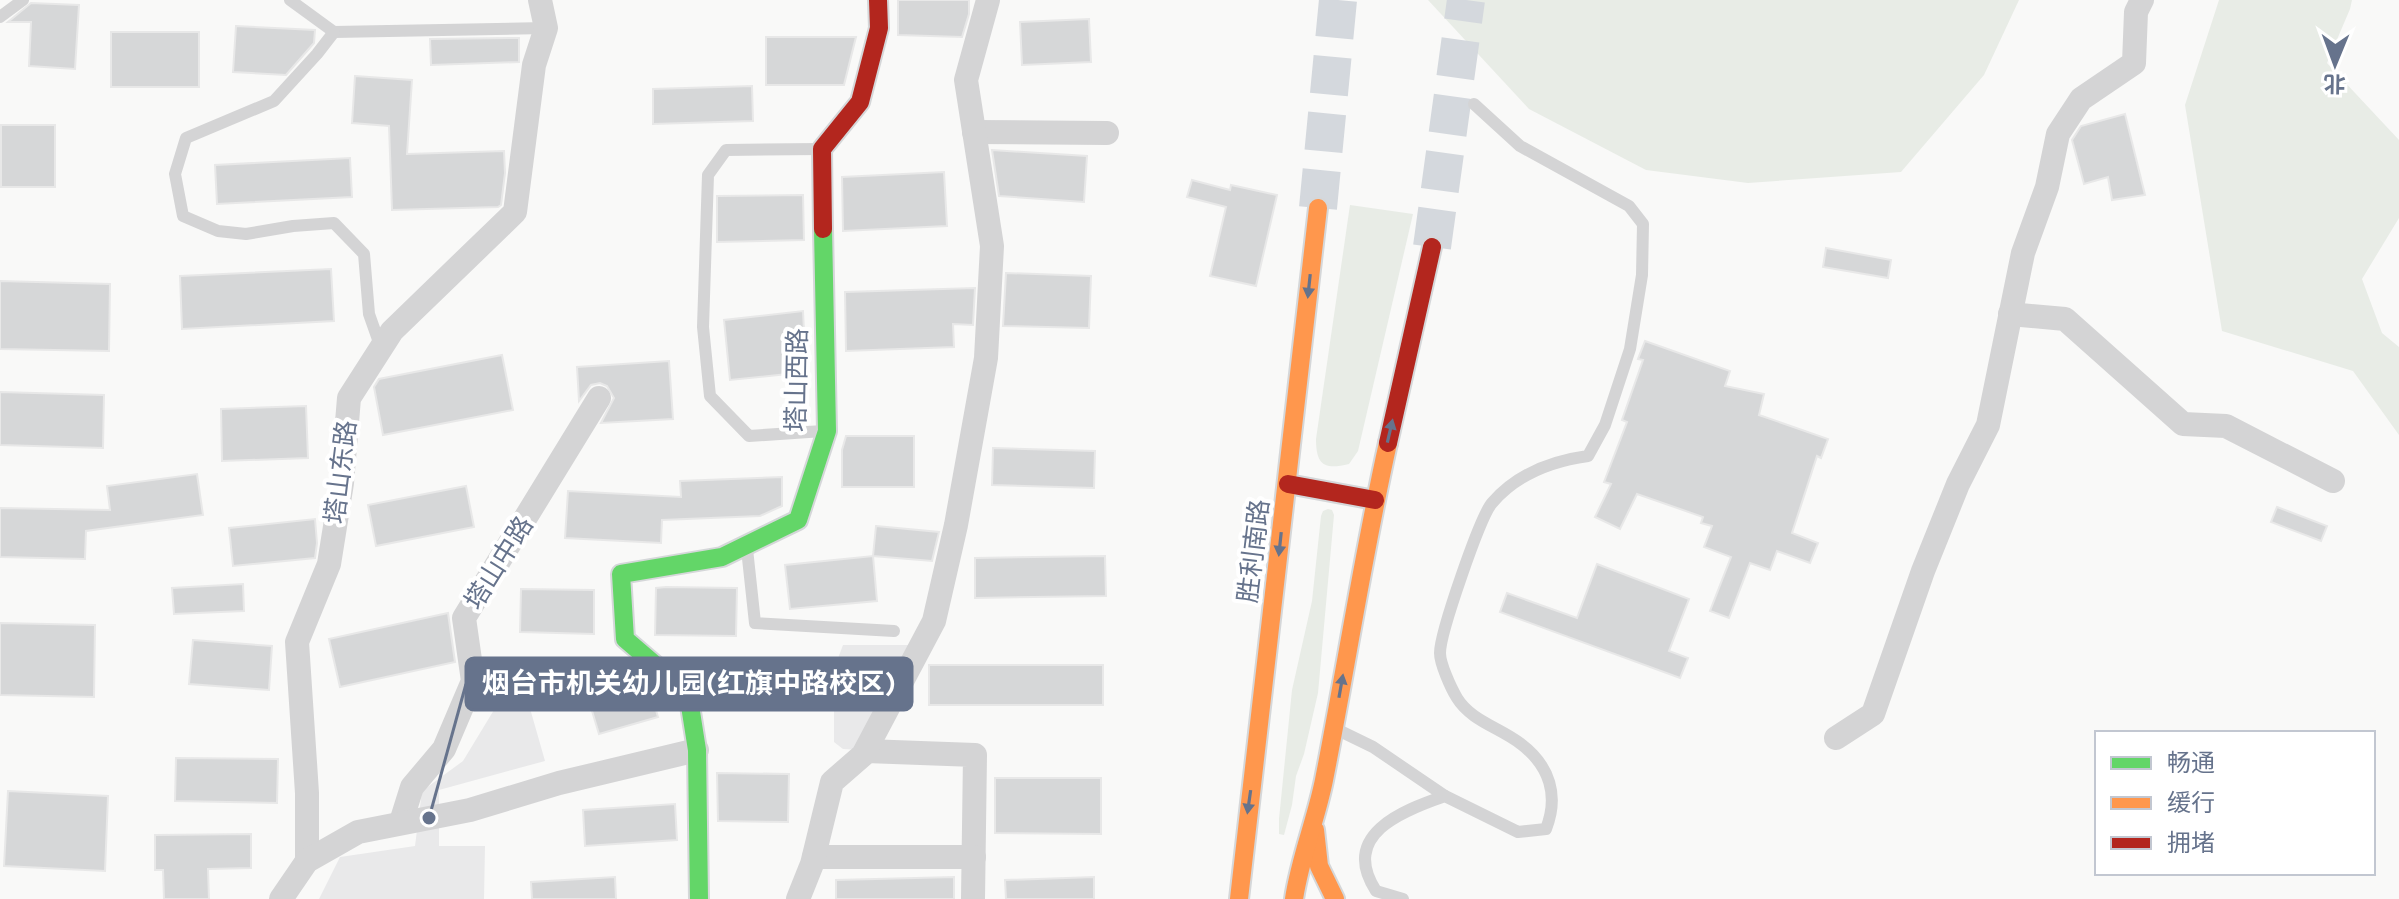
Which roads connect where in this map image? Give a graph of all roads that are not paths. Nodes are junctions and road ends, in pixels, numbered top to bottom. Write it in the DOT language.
graph roads {
  1 [pos="23,0"];
  2 [pos="290,0"];
  3 [pos="540,0"];
  4 [pos="878,0"];
  5 [pos="988,0"];
  6 [pos="2142,0"];
  7 [pos="0,17"];
  8 [pos="546,28"];
  9 [pos="334,32"];
  10 [pos="1474,104"];
  11 [pos="974,132"];
  12 [pos="1107,133"];
  13 [pos="822,149"];
  14 [pos="1318,208"];
  15 [pos="1432,247"];
  16 [pos="2010,314"];
  17 [pos="381,348"];
  18 [pos="599,398"];
  19 [pos="827,431"];
  20 [pos="2333,481"];
  21 [pos="1288,484"];
  22 [pos="1375,500"];
  23 [pos="747,545"];
  24 [pos="894,631"];
  25 [pos="1333,728"];
  26 [pos="1836,738"];
  27 [pos="697,750"];
  28 [pos="866,751"];
  29 [pos="1445,796"];
  30 [pos="1315,817"];
  31 [pos="401,822"];
  32 [pos="814,857"];
  33 [pos="974,857"];
  34 [pos="307,861"];
  35 [pos="1232,894"];
  36 [pos="281,899"];
  37 [pos="699,899"];
  38 [pos="798,899"];
  39 [pos="973,899"];
  40 [pos="1294,899"];
  41 [pos="1335,899"];
  42 [pos="1403,899"];
  1 -- 7 [label="lane"];
  2 -- 9 [label="lane"];
  3 -- 8 [label="street, 塔山东路"];
  4 -- 13 [label="main road"];
  5 -- 11 [label="street"];
  6 -- 16 [label="street"];
  8 -- 9 [label="lane"];
  8 -- 17 [label="street, 塔山东路"];
  9 -- 17 [label="lane"];
  10 -- 29 [label="lane"];
  11 -- 12 [label="street"];
  11 -- 28 [label="street"];
  13 -- 19 [label="main road, 塔山西路"];
  13 -- 19 [label="lane"];
  14 -- 21 [label="main road, 胜利南路, one-way"];
  22 -- 15 [label="main road, one-way"];
  16 -- 20 [label="street"];
  16 -- 26 [label="street"];
  17 -- 34 [label="street, 塔山东路"];
  18 -- 31 [label="street, 塔山中路"];
  19 -- 23 [label="main road, 塔山西路"];
  21 -- 22 [label="main road"];
  21 -- 35 [label="main road, 胜利南路, one-way"];
  25 -- 22 [label="main road, one-way"];
  23 -- 24 [label="lane"];
  23 -- 27 [label="main road, 塔山西路"];
  25 -- 29 [label="lane"];
  25 -- 30 [label="main road"];
  27 -- 31 [label="street"];
  27 -- 37 [label="main road, 塔山西路"];
  28 -- 32 [label="street"];
  28 -- 33 [label="street"];
  29 -- 42 [label="lane"];
  30 -- 40 [label="main road"];
  30 -- 41 [label="main road"];
  31 -- 34 [label="street"];
  32 -- 33 [label="street"];
  32 -- 38 [label="street"];
  33 -- 39 [label="street"];
  34 -- 36 [label="street"];
}
